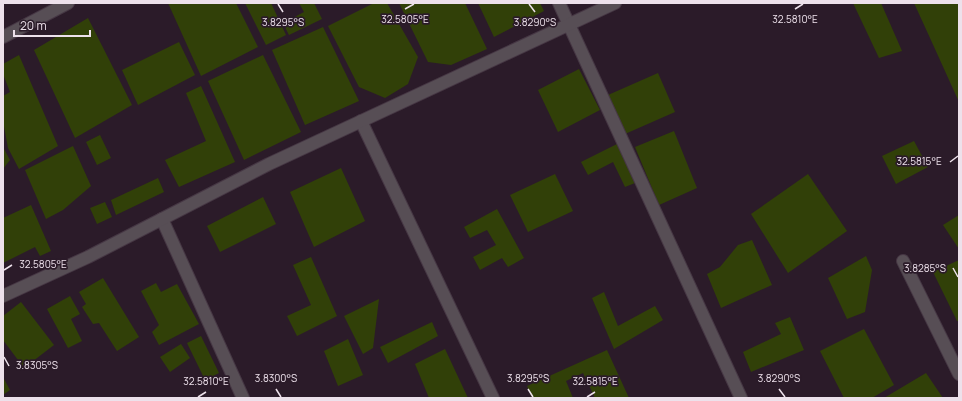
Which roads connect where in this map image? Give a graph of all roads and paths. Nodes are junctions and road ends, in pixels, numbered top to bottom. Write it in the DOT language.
graph roads {
  1 [pos="68,3"];
  2 [pos="559,3"];
  3 [pos="615,3"];
  4 [pos="568,24"];
  5 [pos="3,37"];
  6 [pos="361,121"];
  7 [pos="162,219"];
  8 [pos="903,261"];
  9 [pos="3,296"];
  10 [pos="959,374"];
  11 [pos="243,398"];
  12 [pos="493,398"];
  13 [pos="741,398"];
  1 -- 5 [label="street"];
  2 -- 4 [label="street"];
  3 -- 4 [label="street"];
  4 -- 6 [label="street"];
  4 -- 13 [label="street"];
  6 -- 7 [label="street"];
  6 -- 12 [label="street"];
  7 -- 9 [label="street"];
  7 -- 11 [label="street"];
  8 -- 10 [label="street"];
}
